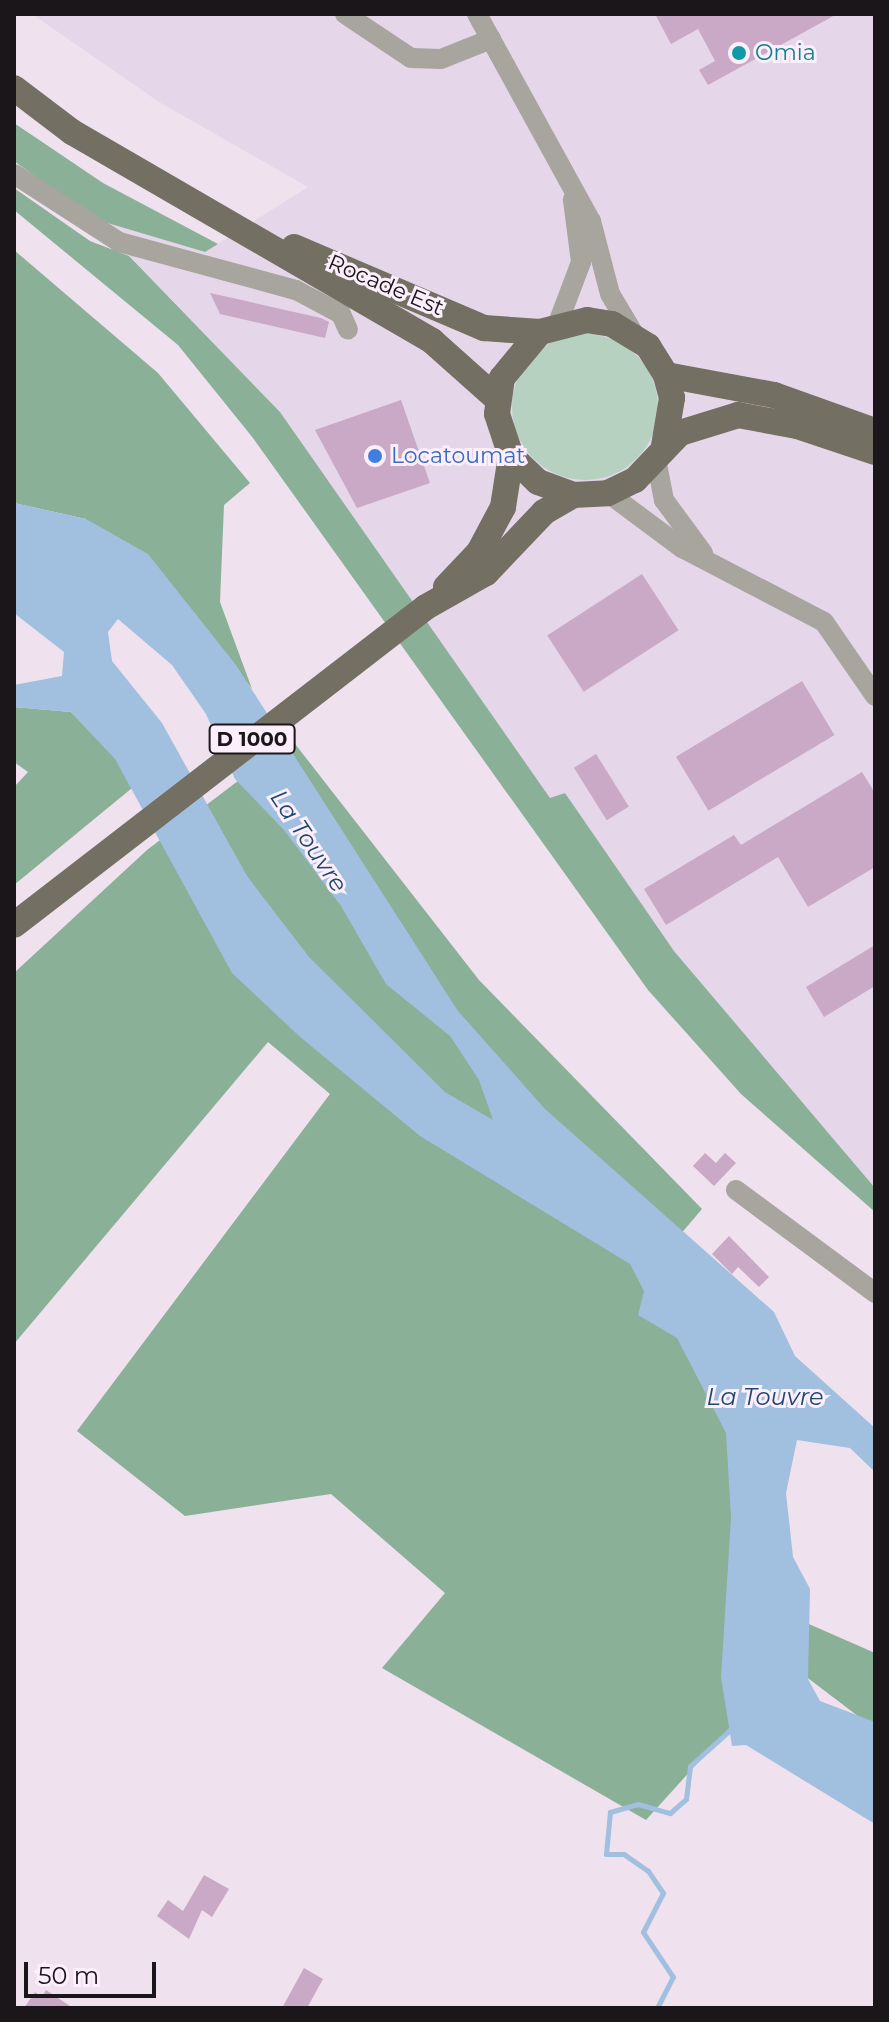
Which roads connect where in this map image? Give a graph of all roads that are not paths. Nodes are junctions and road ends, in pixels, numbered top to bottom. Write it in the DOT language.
graph roads {
  1 [pos="345,14"];
  2 [pos="477,14"];
  3 [pos="491,39"];
  4 [pos="14,88"];
  5 [pos="14,174"];
  6 [pos="571,190"];
  7 [pos="234,224"];
  8 [pos="549,327"];
  9 [pos="348,330"];
  10 [pos="635,335"];
  11 [pos="666,375"];
  12 [pos="497,399"];
  13 [pos="875,431"];
  14 [pos="660,452"];
  15 [pos="875,452"];
  16 [pos="511,456"];
  17 [pos="608,493"];
  18 [pos="573,495"];
  19 [pos="711,561"];
  20 [pos="426,607"];
  21 [pos="875,696"];
  22 [pos="14,925"];
  23 [pos="736,1190"];
  24 [pos="875,1293"];
  1 -- 3 [label="street"];
  2 -- 3 [label="street"];
  3 -- 6 [label="street"];
  4 -- 7 [label="main road, Rocade Est"];
  5 -- 9 [label="street"];
  6 -- 8 [label="street"];
  6 -- 10 [label="street"];
  7 -- 8 [label="main road, Rocade Est"];
  7 -- 12 [label="main road, Rocade Est"];
  8 -- 10 [label="main road"];
  8 -- 12 [label="main road"];
  10 -- 11 [label="main road"];
  11 -- 13 [label="main road"];
  11 -- 14 [label="main road"];
  12 -- 16 [label="main road"];
  14 -- 15 [label="main road"];
  14 -- 17 [label="main road"];
  14 -- 19 [label="street"];
  16 -- 18 [label="main road"];
  16 -- 20 [label="main road, D 1000"];
  17 -- 18 [label="main road"];
  17 -- 19 [label="street"];
  18 -- 20 [label="main road, D 1000"];
  19 -- 21 [label="street"];
  20 -- 22 [label="main road, D 1000"];
  23 -- 24 [label="street"];
}
